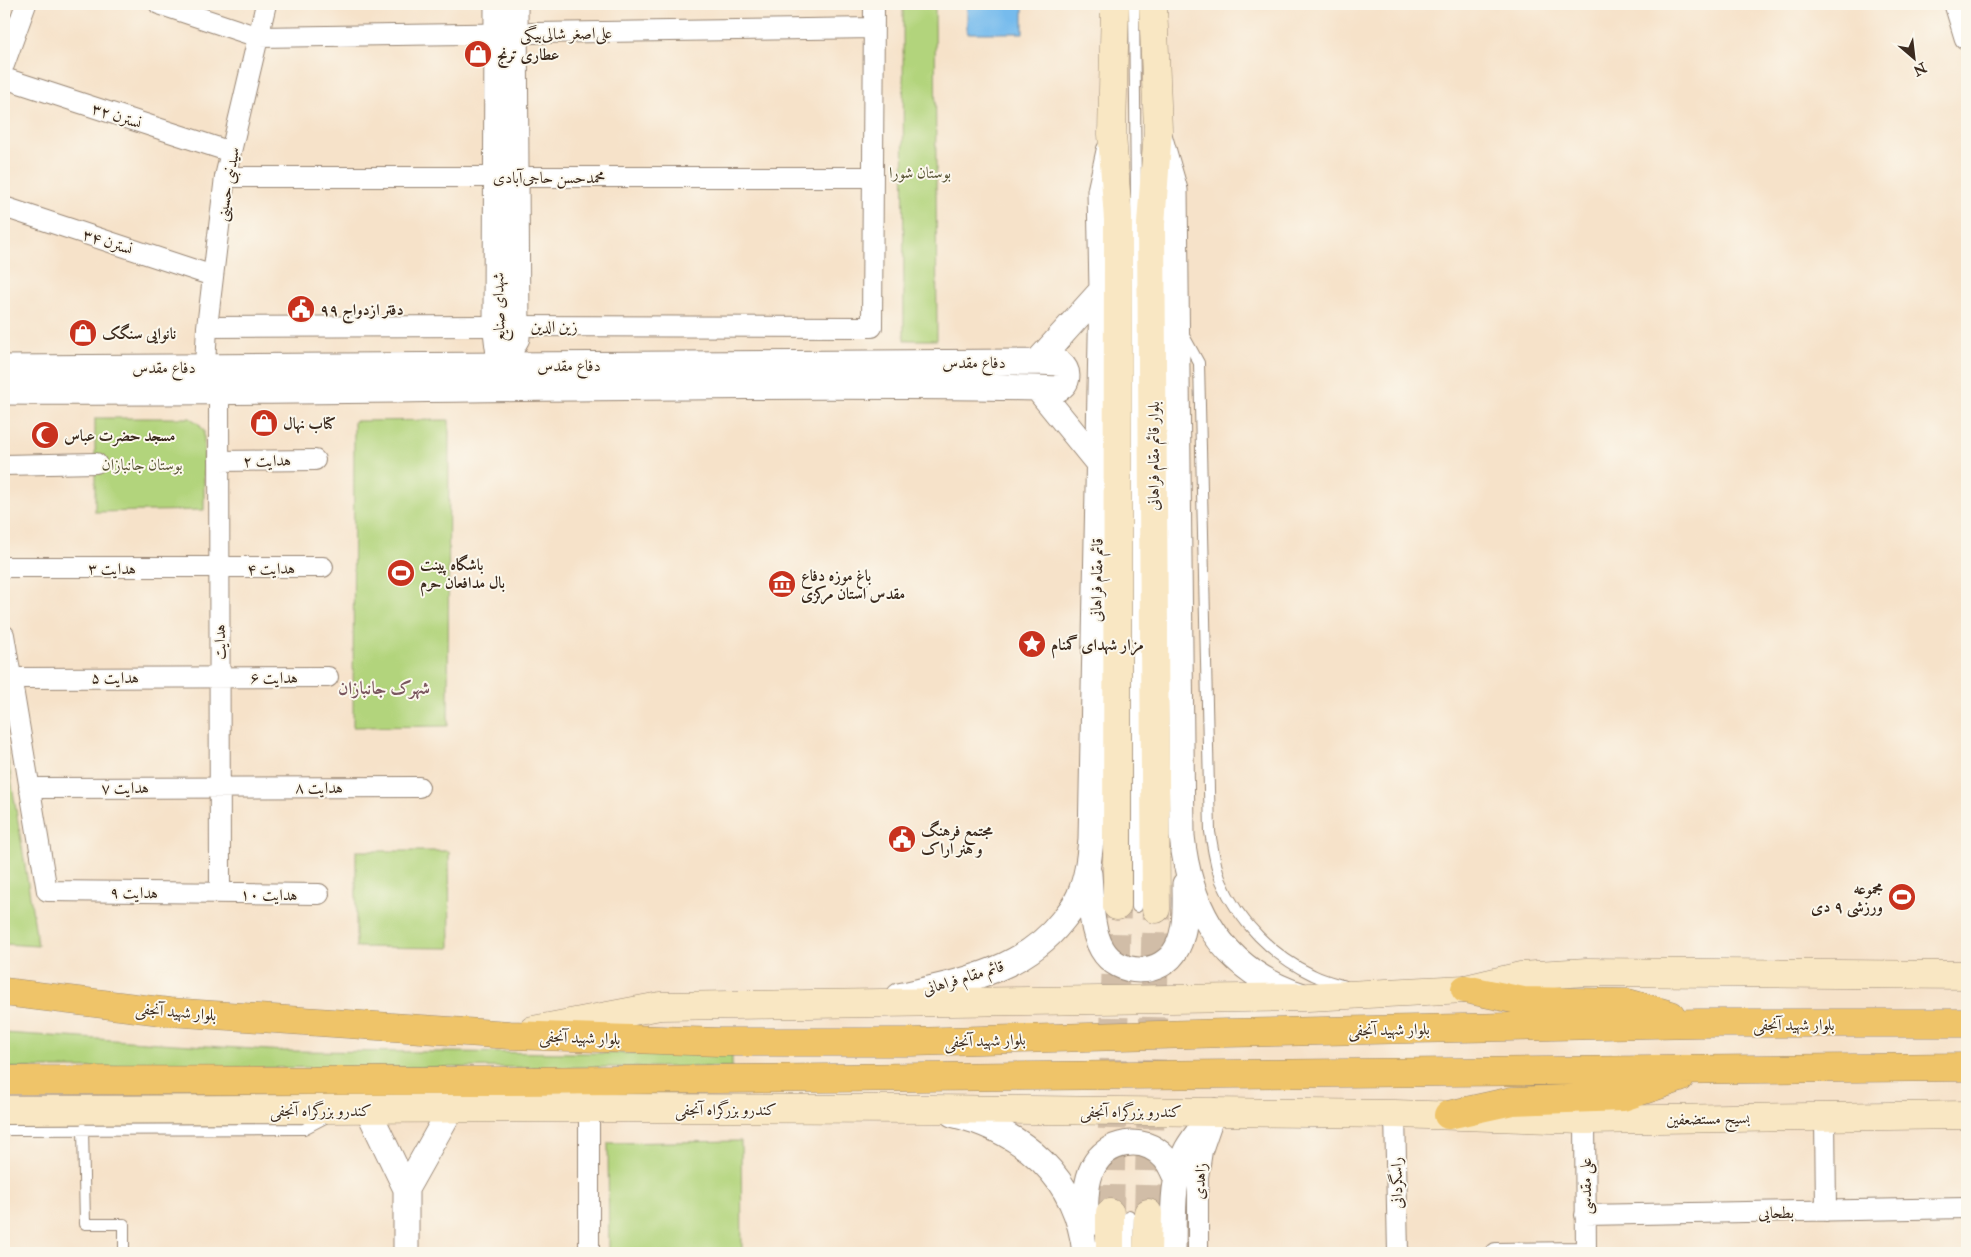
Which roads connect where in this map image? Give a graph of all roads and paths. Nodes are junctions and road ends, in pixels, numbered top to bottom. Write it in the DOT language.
graph roads {
  1 [pos="26,4"];
  2 [pos="159,4"];
  3 [pos="266,4"];
  4 [pos="497,4"];
  5 [pos="515,4"];
  6 [pos="874,4"];
  7 [pos="1115,4"];
  8 [pos="1134,4"];
  9 [pos="1153,4"];
  10 [pos="1957,4"];
  11 [pos="874,28"];
  12 [pos="506,33"];
  13 [pos="258,37"];
  14 [pos="1967,37"];
  15 [pos="4,65"];
  16 [pos="4,78"];
  17 [pos="1158,130"];
  18 [pos="1112,134"];
  19 [pos="231,152"];
  20 [pos="507,176"];
  21 [pos="225,177"];
  22 [pos="873,177"];
  23 [pos="4,207"];
  24 [pos="212,276"];
  25 [pos="1102,290"];
  26 [pos="1177,322"];
  27 [pos="506,326"];
  28 [pos="207,328"];
  29 [pos="1037,362"];
  30 [pos="205,366"];
  31 [pos="4,368"];
  32 [pos="501,377"];
  33 [pos="1036,388"];
  34 [pos="4,392"];
  35 [pos="219,392"];
  36 [pos="315,460"];
  37 [pos="219,461"];
  38 [pos="96,463"];
  39 [pos="1098,463"];
  40 [pos="4,465"];
  41 [pos="4,567"];
  42 [pos="323,567"];
  43 [pos="219,568"];
  44 [pos="4,635"];
  45 [pos="220,677"];
  46 [pos="328,677"];
  47 [pos="11,678"];
  48 [pos="220,787"];
  49 [pos="419,787"];
  50 [pos="30,788"];
  51 [pos="1185,864"];
  52 [pos="1088,869"];
  53 [pos="220,893"];
  54 [pos="319,894"];
  55 [pos="1136,907"];
  56 [pos="1967,975"];
  57 [pos="1465,989"];
  58 [pos="4,992"];
  59 [pos="1368,994"];
  60 [pos="1308,998"];
  61 [pos="864,1003"];
  62 [pos="1699,1023"];
  63 [pos="1967,1023"];
  64 [pos="510,1034"];
  65 [pos="1967,1068"];
  66 [pos="1700,1070"];
  67 [pos="4,1080"];
  68 [pos="589,1108"];
  69 [pos="451,1109"];
  70 [pos="933,1109"];
  71 [pos="4,1110"];
  72 [pos="341,1110"];
  73 [pos="368,1110"];
  74 [pos="1215,1112"];
  75 [pos="1395,1114"];
  76 [pos="1448,1115"];
  77 [pos="1967,1115"];
  78 [pos="1825,1117"];
  79 [pos="1585,1120"];
  80 [pos="83,1129"];
  81 [pos="4,1130"];
  82 [pos="1176,1180"];
  83 [pos="406,1189"];
  84 [pos="1967,1208"];
  85 [pos="1826,1211"];
  86 [pos="1129,1214"];
  87 [pos="1585,1215"];
  88 [pos="1093,1250"];
  89 [pos="1586,1252"];
  90 [pos="124,1253"];
  91 [pos="406,1253"];
  92 [pos="589,1253"];
  93 [pos="1128,1253"];
  94 [pos="1147,1253"];
  95 [pos="1173,1253"];
  96 [pos="1198,1253"];
  97 [pos="1398,1253"];
  98 [pos="1496,1253"];
  1 -- 15 [label="street"];
  2 -- 13 [label="street, علی‌اصغر شالی‌بیگی"];
  3 -- 13 [label="street, سیدنبی حسینی"];
  4 -- 12 [label="street, شهدای صنایع"];
  5 -- 12 [label="street, شهدای صنایع"];
  6 -- 11 [label="street"];
  7 -- 18 [label="main road"];
  8 -- 55 [label="lane"];
  9 -- 17 [label="main road, بلوار قائم مقام فراهانی"];
  10 -- 14 [label="street"];
  11 -- 12 [label="street, علی‌اصغر شالی‌بیگی"];
  11 -- 22 [label="street"];
  12 -- 13 [label="street, علی‌اصغر شالی‌بیگی"];
  12 -- 20 [label="street, شهدای صنایع"];
  13 -- 19 [label="street, سیدنبی حسینی"];
  16 -- 19 [label="street, نسترن ۳۲"];
  17 -- 26 [label="street"];
  17 -- 55 [label="main road, بلوار قائم مقام فراهانی"];
  18 -- 25 [label="street, قائم مقام فراهانی"];
  18 -- 55 [label="main road"];
  19 -- 21 [label="street, سیدنبی حسینی"];
  20 -- 21 [label="street, محمدحسن حاجی‌آبادی"];
  20 -- 22 [label="street, محمدحسن حاجی‌آبادی"];
  20 -- 27 [label="street, شهدای صنایع"];
  21 -- 24 [label="street, سیدنبی حسینی"];
  22 -- 27 [label="street, زین الدین"];
  23 -- 24 [label="street, نسترن ۳۴"];
  24 -- 28 [label="street, سیدنبی حسینی"];
  25 -- 29 [label="street"];
  25 -- 39 [label="street, قائم مقام فراهانی"];
  26 -- 51 [label="street"];
  26 -- 59 [label="lane"];
  27 -- 28 [label="street, زین الدین"];
  27 -- 32 [label="street, شهدای صنایع"];
  28 -- 30 [label="street, سیدنبی حسینی"];
  29 -- 32 [label="street, دفاع مقدس"];
  29 -- 33 [label="street, دفاع مقدس"];
  30 -- 31 [label="street, دفاع مقدس"];
  30 -- 32 [label="street, دفاع مقدس"];
  32 -- 33 [label="street, دفاع مقدس"];
  32 -- 35 [label="street, دفاع مقدس"];
  33 -- 39 [label="street"];
  34 -- 35 [label="street, دفاع مقدس"];
  35 -- 37 [label="street, هدایت"];
  36 -- 37 [label="street, هدایت ۲"];
  37 -- 43 [label="street, هدایت"];
  38 -- 40 [label="street"];
  39 -- 52 [label="street, قائم مقام فراهانی"];
  41 -- 43 [label="street, هدایت ۳"];
  42 -- 43 [label="street, هدایت ۴"];
  43 -- 45 [label="street, هدایت"];
  44 -- 47 [label="street"];
  45 -- 46 [label="street, هدایت ۶"];
  45 -- 47 [label="street, هدایت ۵"];
  45 -- 48 [label="street, هدایت"];
  47 -- 50 [label="street"];
  48 -- 49 [label="street, هدایت ۸"];
  48 -- 50 [label="street, هدایت ۷"];
  48 -- 53 [label="street, هدایت"];
  50 -- 53 [label="street, هدایت ۹"];
  51 -- 52 [label="street"];
  51 -- 60 [label="street"];
  52 -- 61 [label="street, قائم مقام فراهانی"];
  53 -- 54 [label="street, هدایت ۱۰"];
  56 -- 57 [label="main road"];
  57 -- 59 [label="main road"];
  57 -- 62 [label="main road"];
  58 -- 64 [label="main road, بلوار شهید آنجفی"];
  59 -- 60 [label="main road"];
  60 -- 61 [label="main road"];
  61 -- 64 [label="main road"];
  62 -- 63 [label="main road, بلوار شهید آنجفی"];
  62 -- 64 [label="main road, بلوار شهید آنجفی"];
  65 -- 66 [label="main road"];
  66 -- 67 [label="main road"];
  66 -- 76 [label="main road"];
  68 -- 69 [label="main road, کندرو بزرگراه آنجفی"];
  68 -- 70 [label="main road, کندرو بزرگراه آنجفی"];
  68 -- 92 [label="street"];
  69 -- 73 [label="main road, کندرو بزرگراه آنجفی"];
  69 -- 83 [label="street"];
  70 -- 74 [label="main road, کندرو بزرگراه آنجفی"];
  70 -- 88 [label="street"];
  71 -- 72 [label="main road, کندرو بزرگراه آنجفی"];
  72 -- 73 [label="main road, کندرو بزرگراه آنجفی"];
  72 -- 80 [label="lane"];
  73 -- 83 [label="street"];
  74 -- 75 [label="main road, کندرو بزرگراه آنجفی"];
  74 -- 82 [label="street"];
  74 -- 96 [label="street, زاهدی"];
  75 -- 76 [label="main road, کندرو بزرگراه آنجفی"];
  75 -- 97 [label="street, راسگردانی"];
  76 -- 79 [label="main road, بسیج مستضعفین"];
  77 -- 78 [label="main road, بسیج مستضعفین"];
  78 -- 79 [label="main road, بسیج مستضعفین"];
  78 -- 85 [label="street"];
  79 -- 87 [label="street, علی مقدسی"];
  80 -- 81 [label="lane"];
  80 -- 90 [label="lane"];
  82 -- 88 [label="street"];
  82 -- 95 [label="street"];
  83 -- 91 [label="street"];
  84 -- 85 [label="street, بطحایی"];
  85 -- 87 [label="street, بطحایی"];
  86 -- 88 [label="main road"];
  86 -- 93 [label="lane"];
  86 -- 94 [label="main road"];
  87 -- 89 [label="street, علی مقدسی"];
  89 -- 98 [label="street"];
}
